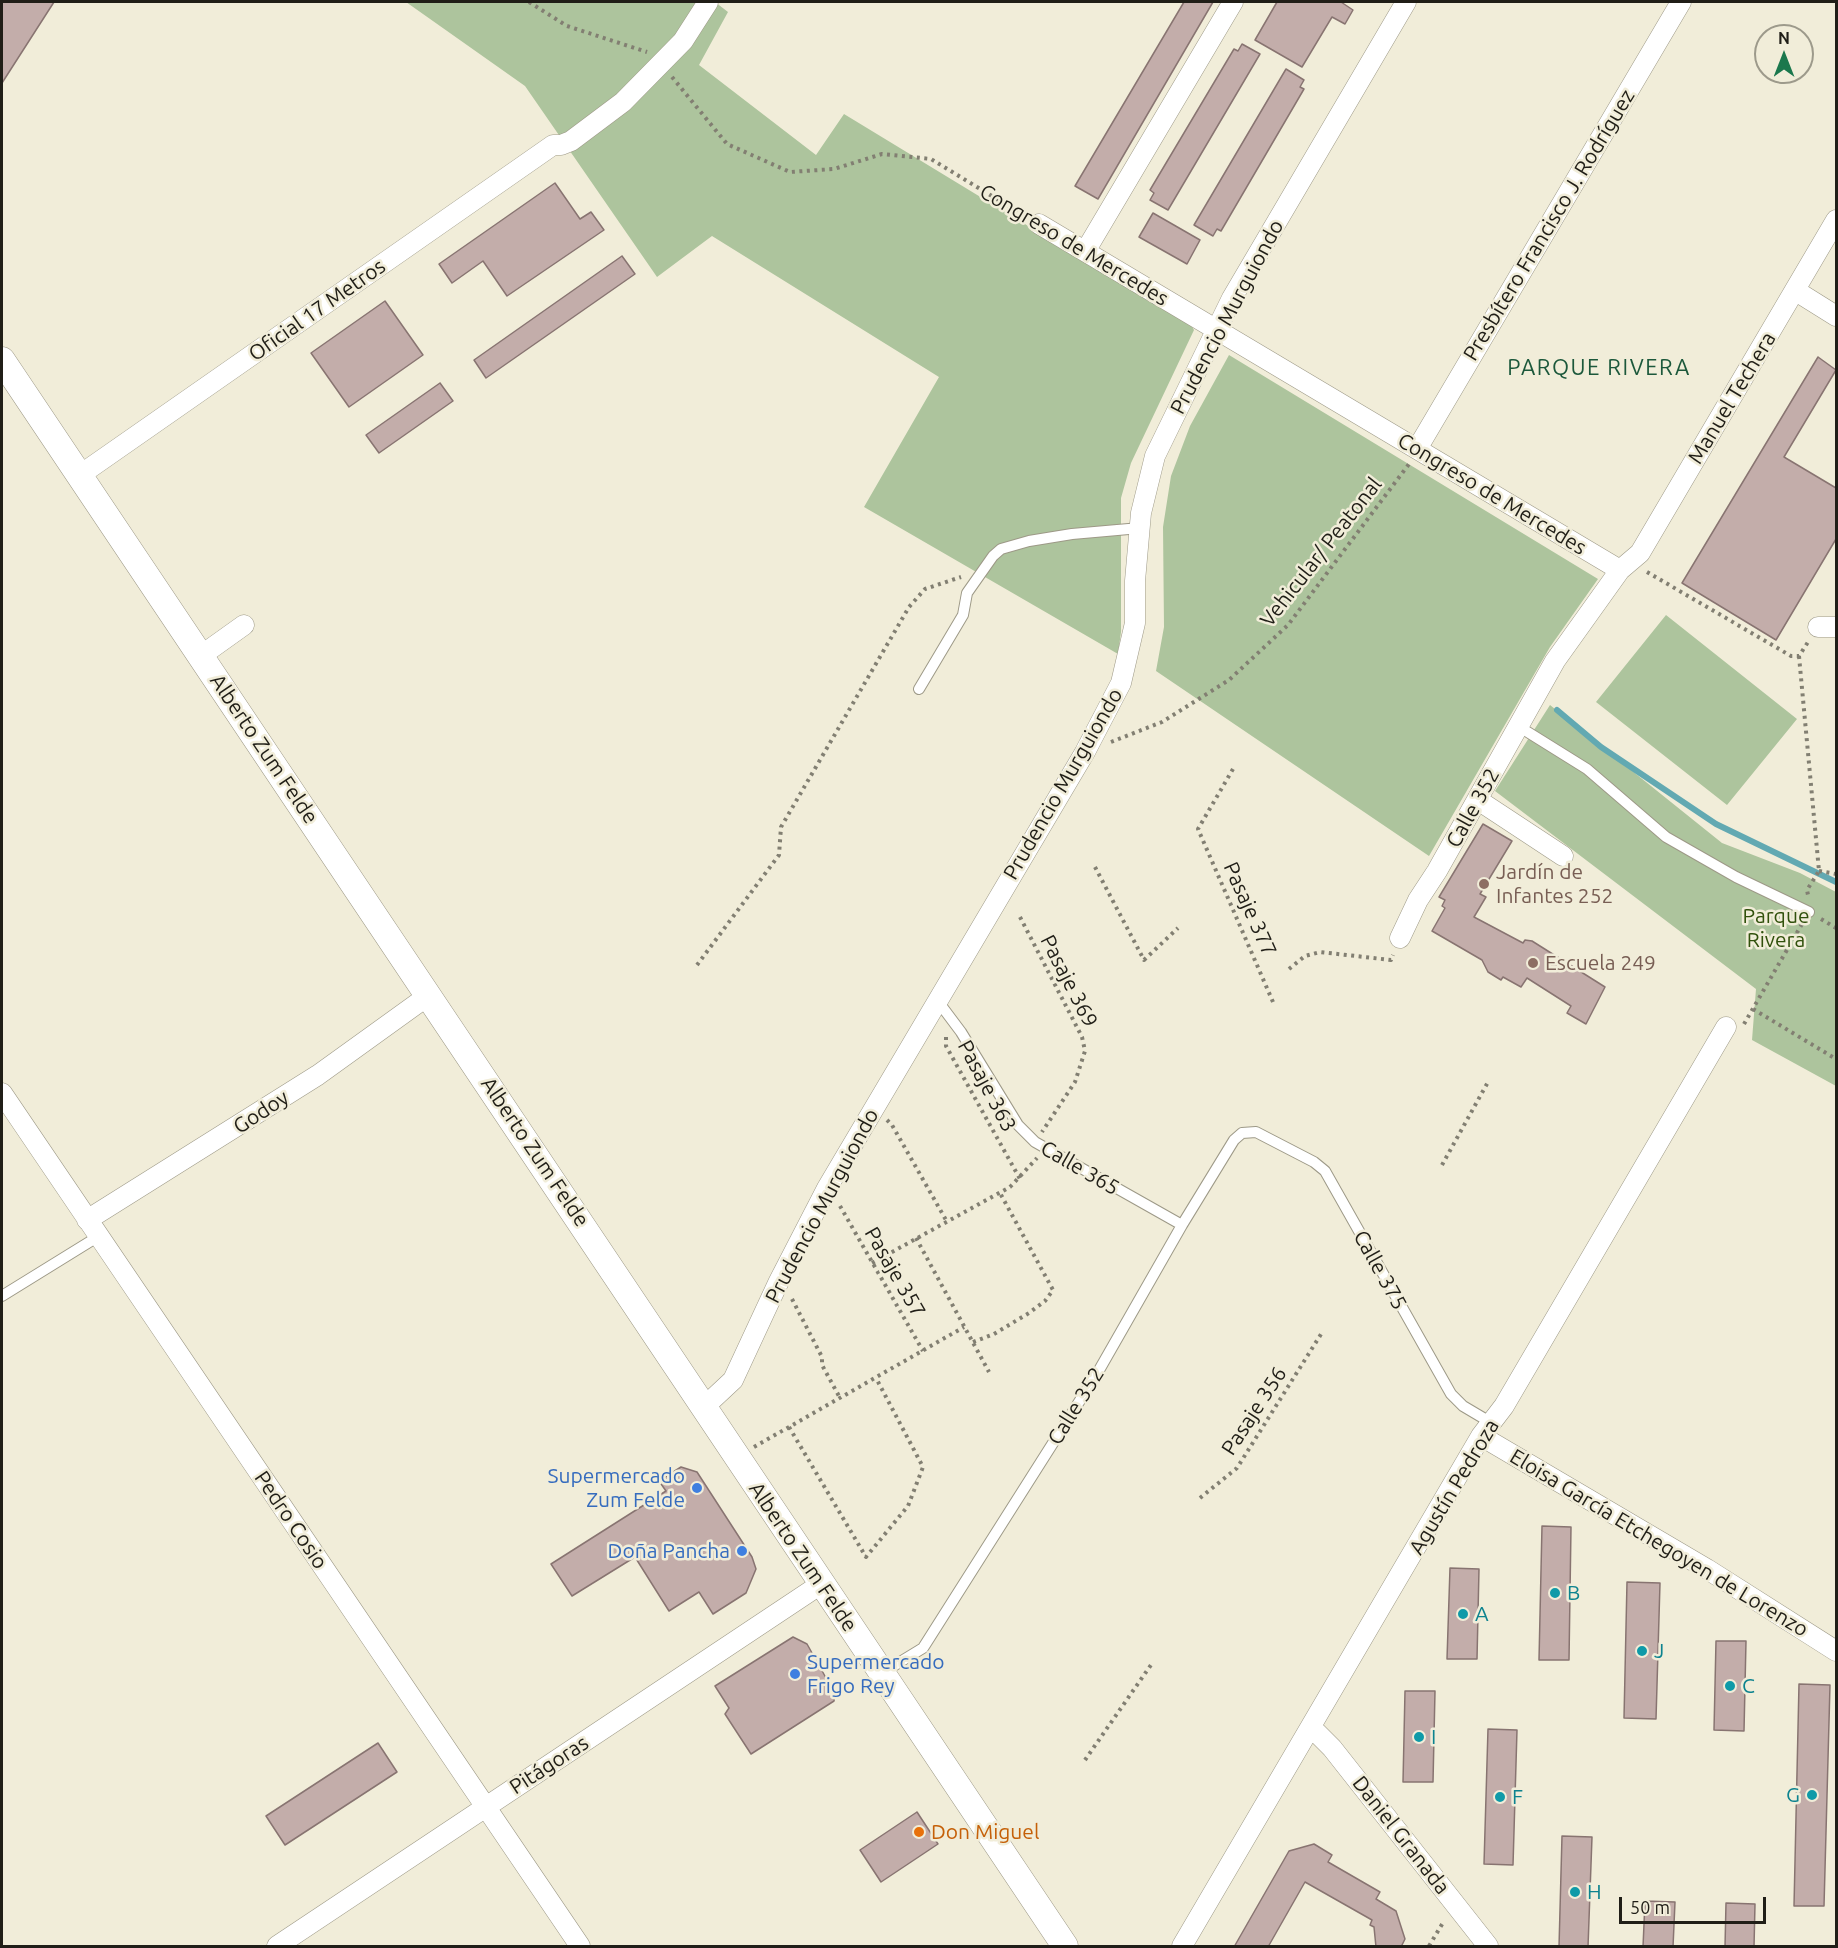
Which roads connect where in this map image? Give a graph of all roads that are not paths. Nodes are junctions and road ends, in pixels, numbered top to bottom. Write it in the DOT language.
graph roads {
  1 [pos="708,2"];
  2 [pos="1233,2"];
  3 [pos="1406,2"];
  4 [pos="1681,2"];
  5 [pos="1836,220"];
  6 [pos="1039,224"];
  7 [pos="1086,250"];
  8 [pos="1796,291"];
  9 [pos="1836,316"];
  10 [pos="1217,331"];
  11 [pos="2,360"];
  12 [pos="1416,449"];
  13 [pos="80,475"];
  14 [pos="1140,528"];
  15 [pos="1620,570"];
  16 [pos="244,625"];
  17 [pos="202,655"];
  18 [pos="919,689"];
  19 [pos="1518,726"];
  20 [pos="1478,800"];
  21 [pos="1563,856"];
  22 [pos="1809,912"];
  23 [pos="1400,938"];
  24 [pos="429,994"];
  25 [pos="937,1000"];
  26 [pos="1726,1028"];
  27 [pos="2,1093"];
  28 [pos="1256,1132"];
  29 [pos="1182,1225"];
  30 [pos="93,1228"];
  31 [pos="2,1296"];
  32 [pos="703,1408"];
  33 [pos="1486,1429"];
  34 [pos="821,1584"];
  35 [pos="1836,1651"];
  36 [pos="882,1673"];
  37 [pos="1311,1727"];
  38 [pos="485,1806"];
  39 [pos="277,1947"];
  40 [pos="580,1947"];
  41 [pos="1065,1947"];
  42 [pos="1182,1947"];
  43 [pos="1488,1947"];
  1 -- 13 [label="street, Oficial 17 Metros"];
  2 -- 7 [label="street"];
  3 -- 10 [label="street, Prudencio Murguiondo"];
  4 -- 12 [label="street, Presbítero Francisco J. Rodríguez"];
  5 -- 8 [label="street, Manuel Techera"];
  6 -- 7 [label="street, Congreso de Mercedes"];
  7 -- 10 [label="street, Congreso de Mercedes"];
  8 -- 9 [label="street"];
  8 -- 15 [label="street, Manuel Techera"];
  10 -- 12 [label="street, Congreso de Mercedes"];
  10 -- 14 [label="street, Prudencio Murguiondo"];
  11 -- 13 [label="street, Alberto Zum Felde"];
  12 -- 15 [label="street, Congreso de Mercedes"];
  13 -- 17 [label="street, Alberto Zum Felde"];
  14 -- 18 [label="lane"];
  14 -- 25 [label="street, Prudencio Murguiondo"];
  15 -- 19 [label="street, Calle 352"];
  16 -- 17 [label="street"];
  17 -- 24 [label="street, Alberto Zum Felde"];
  19 -- 20 [label="street, Calle 352"];
  19 -- 22 [label="lane"];
  20 -- 21 [label="street"];
  20 -- 23 [label="street, Calle 352"];
  24 -- 30 [label="street, Godoy"];
  24 -- 32 [label="street, Alberto Zum Felde"];
  25 -- 29 [label="lane, Calle 365"];
  25 -- 32 [label="street, Prudencio Murguiondo"];
  26 -- 33 [label="street, Agustín Pedroza"];
  27 -- 30 [label="street, Pedro Cosio"];
  28 -- 29 [label="lane, Calle 352"];
  28 -- 33 [label="lane, Calle 375"];
  29 -- 36 [label="lane, Calle 352"];
  30 -- 31 [label="lane"];
  30 -- 38 [label="street, Pedro Cosio"];
  32 -- 34 [label="street, Alberto Zum Felde"];
  33 -- 35 [label="street, Eloisa García Etchegoyen de Lorenzo"];
  33 -- 37 [label="street, Agustín Pedroza"];
  34 -- 36 [label="street, Alberto Zum Felde"];
  34 -- 38 [label="street, Pitágoras"];
  36 -- 41 [label="street, Alberto Zum Felde"];
  37 -- 42 [label="street, Agustín Pedroza"];
  37 -- 43 [label="street, Daniel Granada"];
  38 -- 39 [label="street, Pitágoras"];
  38 -- 40 [label="street, Pedro Cosio"];
}
